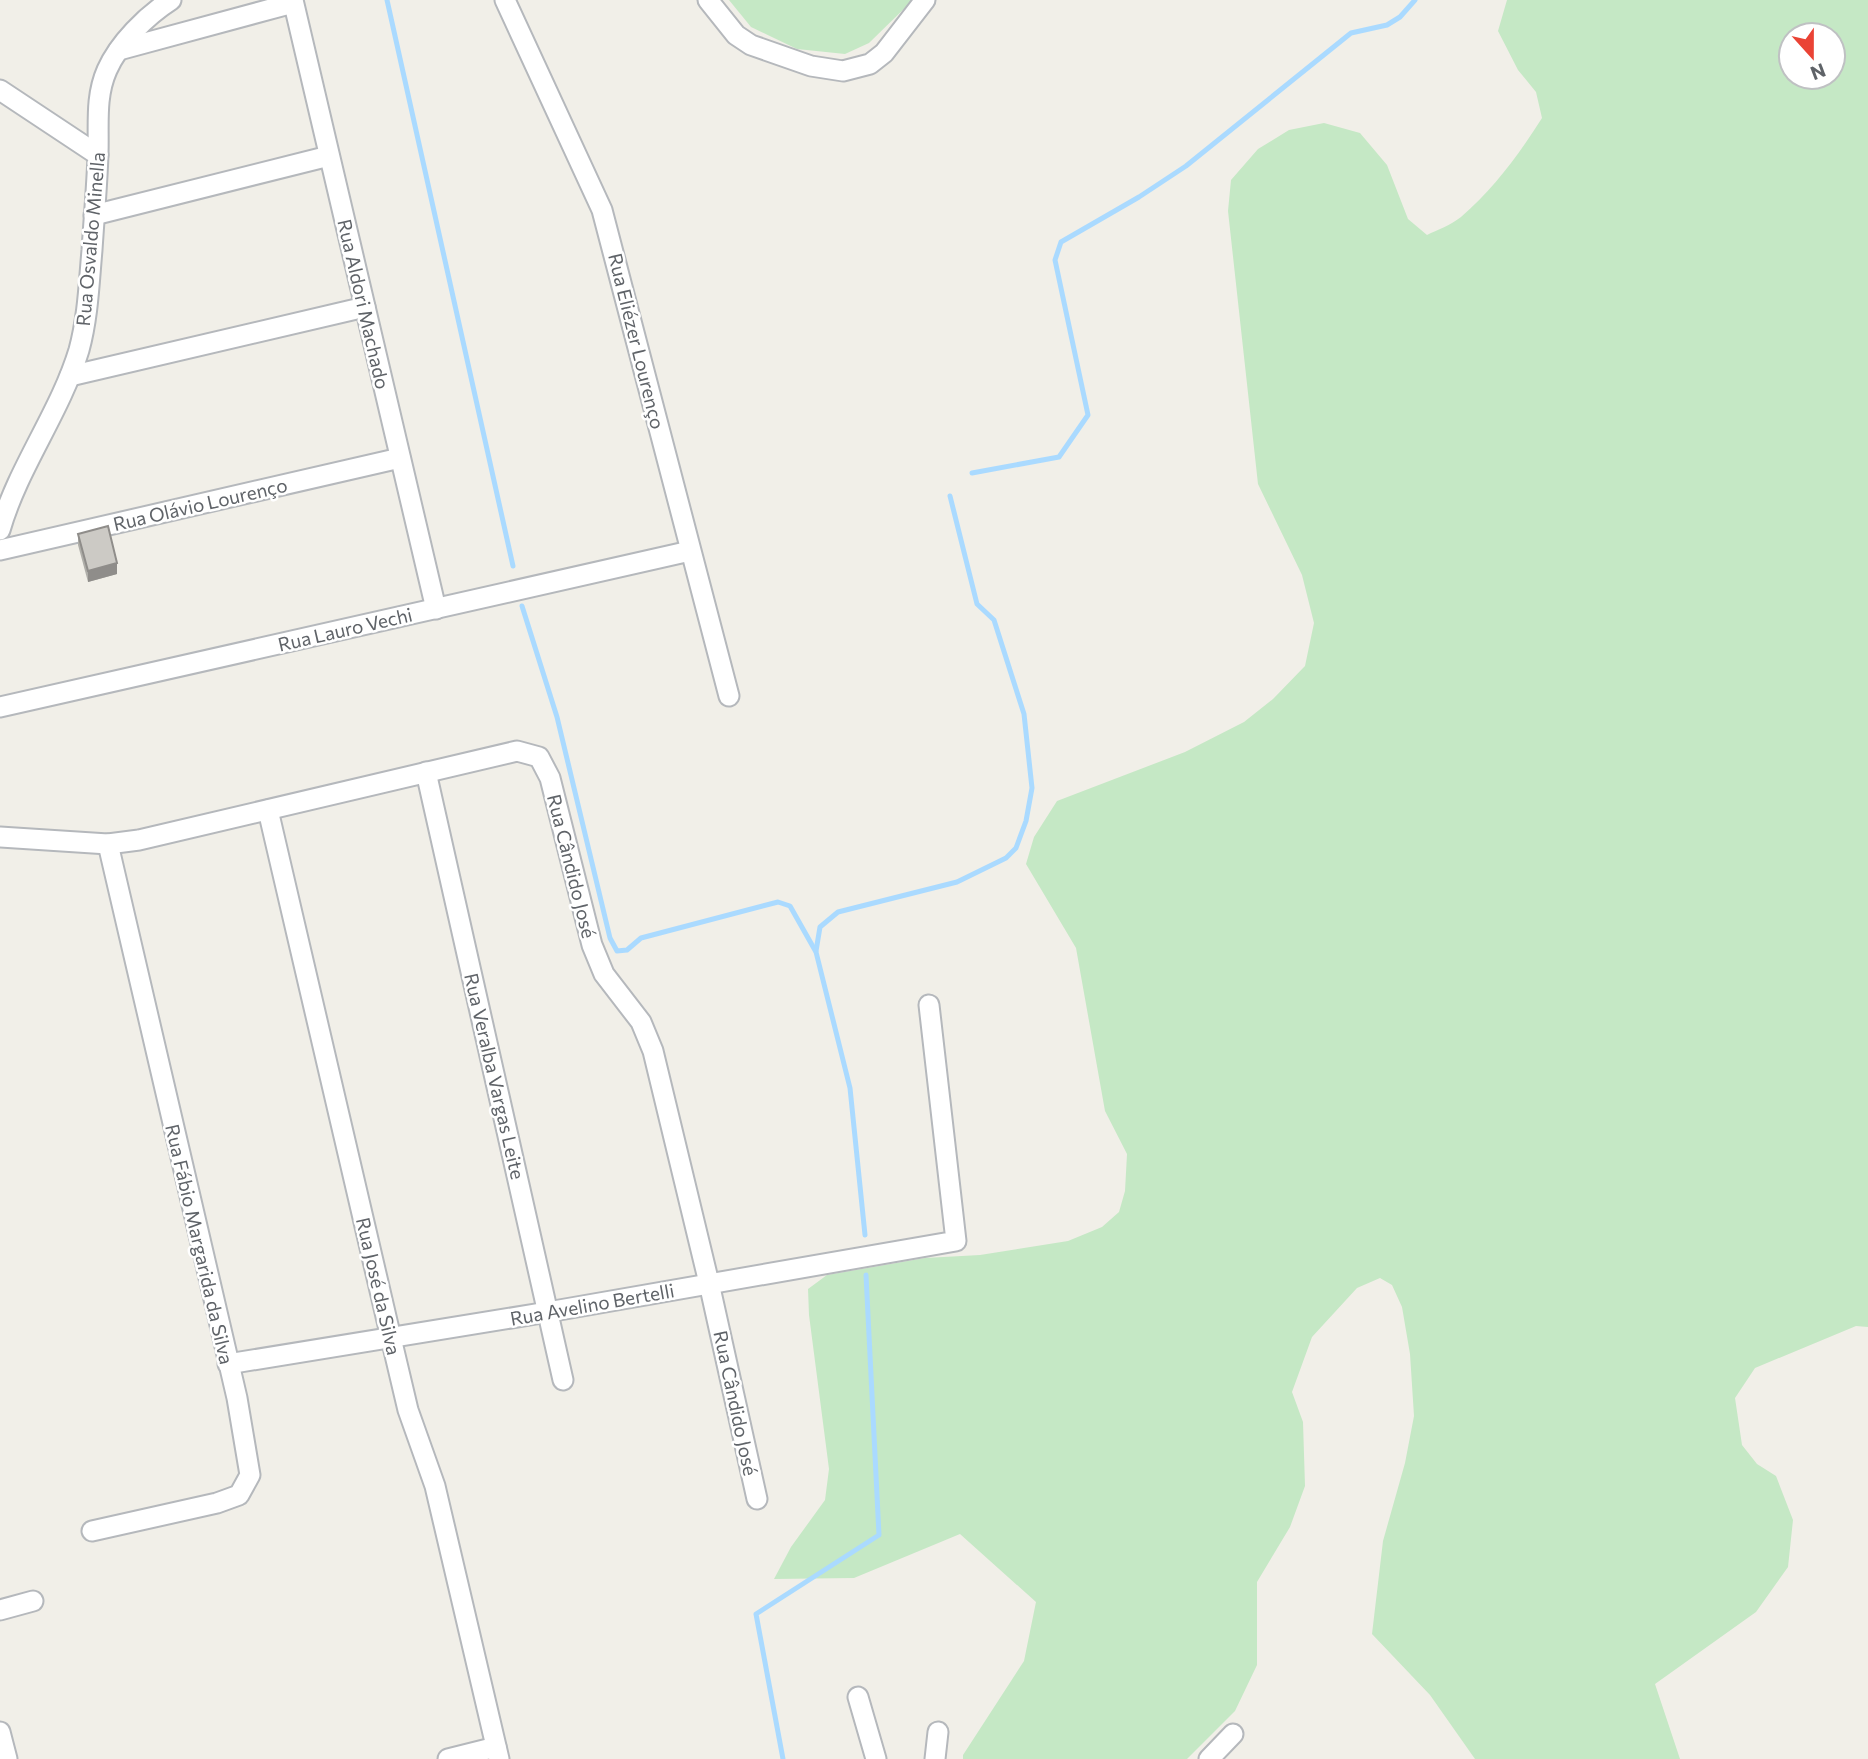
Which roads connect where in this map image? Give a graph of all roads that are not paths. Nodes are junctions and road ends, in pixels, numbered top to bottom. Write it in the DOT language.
graph roads {
  1 [pos="171,0"];
  2 [pos="505,0"];
  3 [pos="708,0"];
  4 [pos="925,0"];
  5 [pos="293,1"];
  6 [pos="119,50"];
  7 [pos="0,90"];
  8 [pos="98,155"];
  9 [pos="329,156"];
  10 [pos="94,215"];
  11 [pos="365,307"];
  12 [pos="70,376"];
  13 [pos="400,458"];
  14 [pos="0,530"];
  15 [pos="0,550"];
  16 [pos="690,551"];
  17 [pos="436,609"];
  18 [pos="729,696"];
  19 [pos="0,707"];
  20 [pos="426,772"];
  21 [pos="268,810"];
  22 [pos="0,837"];
  23 [pos="108,844"];
  24 [pos="929,1006"];
  25 [pos="709,1283"];
  26 [pos="548,1312"];
  27 [pos="391,1338"];
  28 [pos="228,1364"];
  29 [pos="563,1380"];
  30 [pos="757,1499"];
  31 [pos="92,1531"];
  32 [pos="33,1601"];
  33 [pos="0,1610"];
  34 [pos="858,1697"];
  35 [pos="0,1732"];
  36 [pos="938,1732"];
  37 [pos="1233,1734"];
  38 [pos="497,1753"];
  39 [pos="6,1759"];
  40 [pos="448,1759"];
  41 [pos="876,1759"];
  42 [pos="935,1759"];
  43 [pos="1209,1759"];
  1 -- 6 [label="street, Rua Osvaldo Minella"];
  2 -- 16 [label="street, Rua Eliézer Lourenço"];
  3 -- 4 [label="street"];
  5 -- 6 [label="street"];
  5 -- 9 [label="street, Rua Aldori Machado"];
  6 -- 8 [label="street, Rua Osvaldo Minella"];
  7 -- 8 [label="street"];
  8 -- 10 [label="street, Rua Osvaldo Minella"];
  9 -- 10 [label="street"];
  9 -- 11 [label="street, Rua Aldori Machado"];
  10 -- 12 [label="street, Rua Osvaldo Minella"];
  11 -- 12 [label="street"];
  11 -- 13 [label="street, Rua Aldori Machado"];
  12 -- 14 [label="street, Rua Osvaldo Minella"];
  13 -- 15 [label="street, Rua Olávio Lourenço"];
  13 -- 17 [label="street, Rua Aldori Machado"];
  16 -- 17 [label="street, Rua Lauro Vechi"];
  16 -- 18 [label="street, Rua Eliézer Lourenço"];
  17 -- 19 [label="street, Rua Lauro Vechi"];
  20 -- 21 [label="street, Rua Cândido José"];
  20 -- 25 [label="street, Rua Cândido José"];
  20 -- 26 [label="street, Rua Veralba Vargas Leite"];
  21 -- 23 [label="street, Rua Cândido José"];
  21 -- 27 [label="street, Rua José da Silva"];
  22 -- 23 [label="street, Rua Cândido José"];
  23 -- 28 [label="street, Rua Fábio Margarida da Silva"];
  24 -- 25 [label="street, Rua Avelino Bertelli"];
  25 -- 26 [label="street, Rua Avelino Bertelli"];
  25 -- 30 [label="street, Rua Cândido José"];
  26 -- 27 [label="street, Rua Avelino Bertelli"];
  26 -- 29 [label="street, Rua Veralba Vargas Leite"];
  27 -- 28 [label="street, Rua Avelino Bertelli"];
  27 -- 38 [label="street, Rua José da Silva"];
  28 -- 31 [label="street, Rua Fábio Margarida da Silva"];
  32 -- 33 [label="street"];
  34 -- 41 [label="street"];
  35 -- 39 [label="street"];
  36 -- 42 [label="street"];
  37 -- 43 [label="street"];
  38 -- 40 [label="street"];
}
